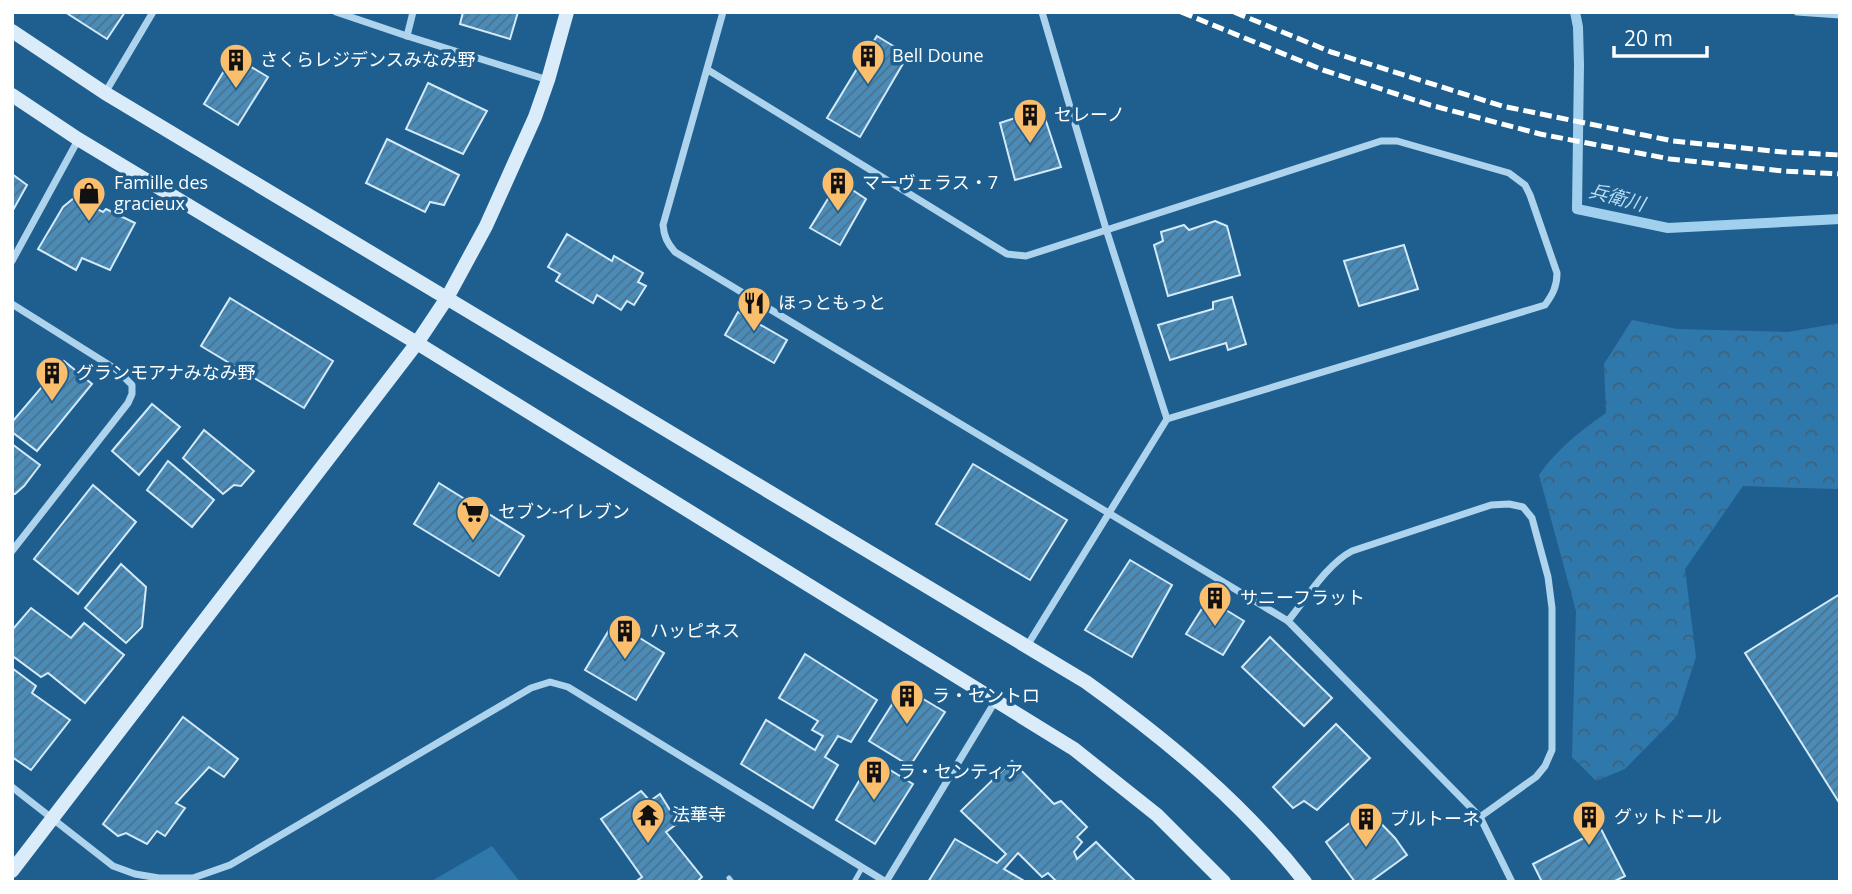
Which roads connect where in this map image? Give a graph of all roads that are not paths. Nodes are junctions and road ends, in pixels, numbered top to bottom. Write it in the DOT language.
graph roads {
  1 [pos="153,12"];
  2 [pos="336,12"];
  3 [pos="413,12"];
  4 [pos="568,12"];
  5 [pos="723,12"];
  6 [pos="1042,12"];
  7 [pos="1797,12"];
  8 [pos="1840,15"];
  9 [pos="12,31"];
  10 [pos="407,36"];
  11 [pos="708,71"];
  12 [pos="548,80"];
  13 [pos="105,93"];
  14 [pos="12,95"];
  15 [pos="78,139"];
  16 [pos="1106,229"];
  17 [pos="12,261"];
  18 [pos="447,298"];
  19 [pos="12,304"];
  20 [pos="417,343"];
  21 [pos="1167,419"];
  22 [pos="1108,513"];
  23 [pos="12,551"];
  24 [pos="1288,621"];
  25 [pos="1027,646"];
  26 [pos="996,700"];
  27 [pos="12,787"];
  28 [pos="1480,817"];
  29 [pos="52,819"];
  30 [pos="862,868"];
  31 [pos="12,871"];
  32 [pos="854,882"];
  33 [pos="886,882"];
  34 [pos="1224,882"];
  35 [pos="1305,882"];
  36 [pos="1512,882"];
  1 -- 13 [label="street"];
  2 -- 10 [label="street"];
  3 -- 10 [label="street"];
  4 -- 12 [label="street"];
  5 -- 11 [label="street"];
  6 -- 16 [label="street"];
  7 -- 8 [label="street"];
  9 -- 13 [label="street"];
  10 -- 12 [label="street"];
  11 -- 16 [label="street"];
  11 -- 22 [label="street"];
  12 -- 18 [label="street"];
  13 -- 18 [label="street"];
  14 -- 15 [label="street"];
  15 -- 17 [label="street"];
  15 -- 20 [label="street"];
  16 -- 21 [label="street"];
  16 -- 21 [label="street"];
  18 -- 20 [label="street"];
  18 -- 25 [label="street"];
  19 -- 23 [label="street"];
  20 -- 26 [label="street"];
  20 -- 29 [label="street"];
  21 -- 22 [label="street"];
  22 -- 24 [label="street"];
  22 -- 25 [label="street"];
  24 -- 28 [label="street"];
  24 -- 28 [label="street"];
  25 -- 35 [label="street"];
  26 -- 33 [label="street"];
  26 -- 34 [label="street"];
  27 -- 29 [label="street"];
  28 -- 36 [label="street"];
  29 -- 30 [label="street"];
  29 -- 31 [label="street"];
  30 -- 32 [label="lane"];
  30 -- 33 [label="street"];
}
